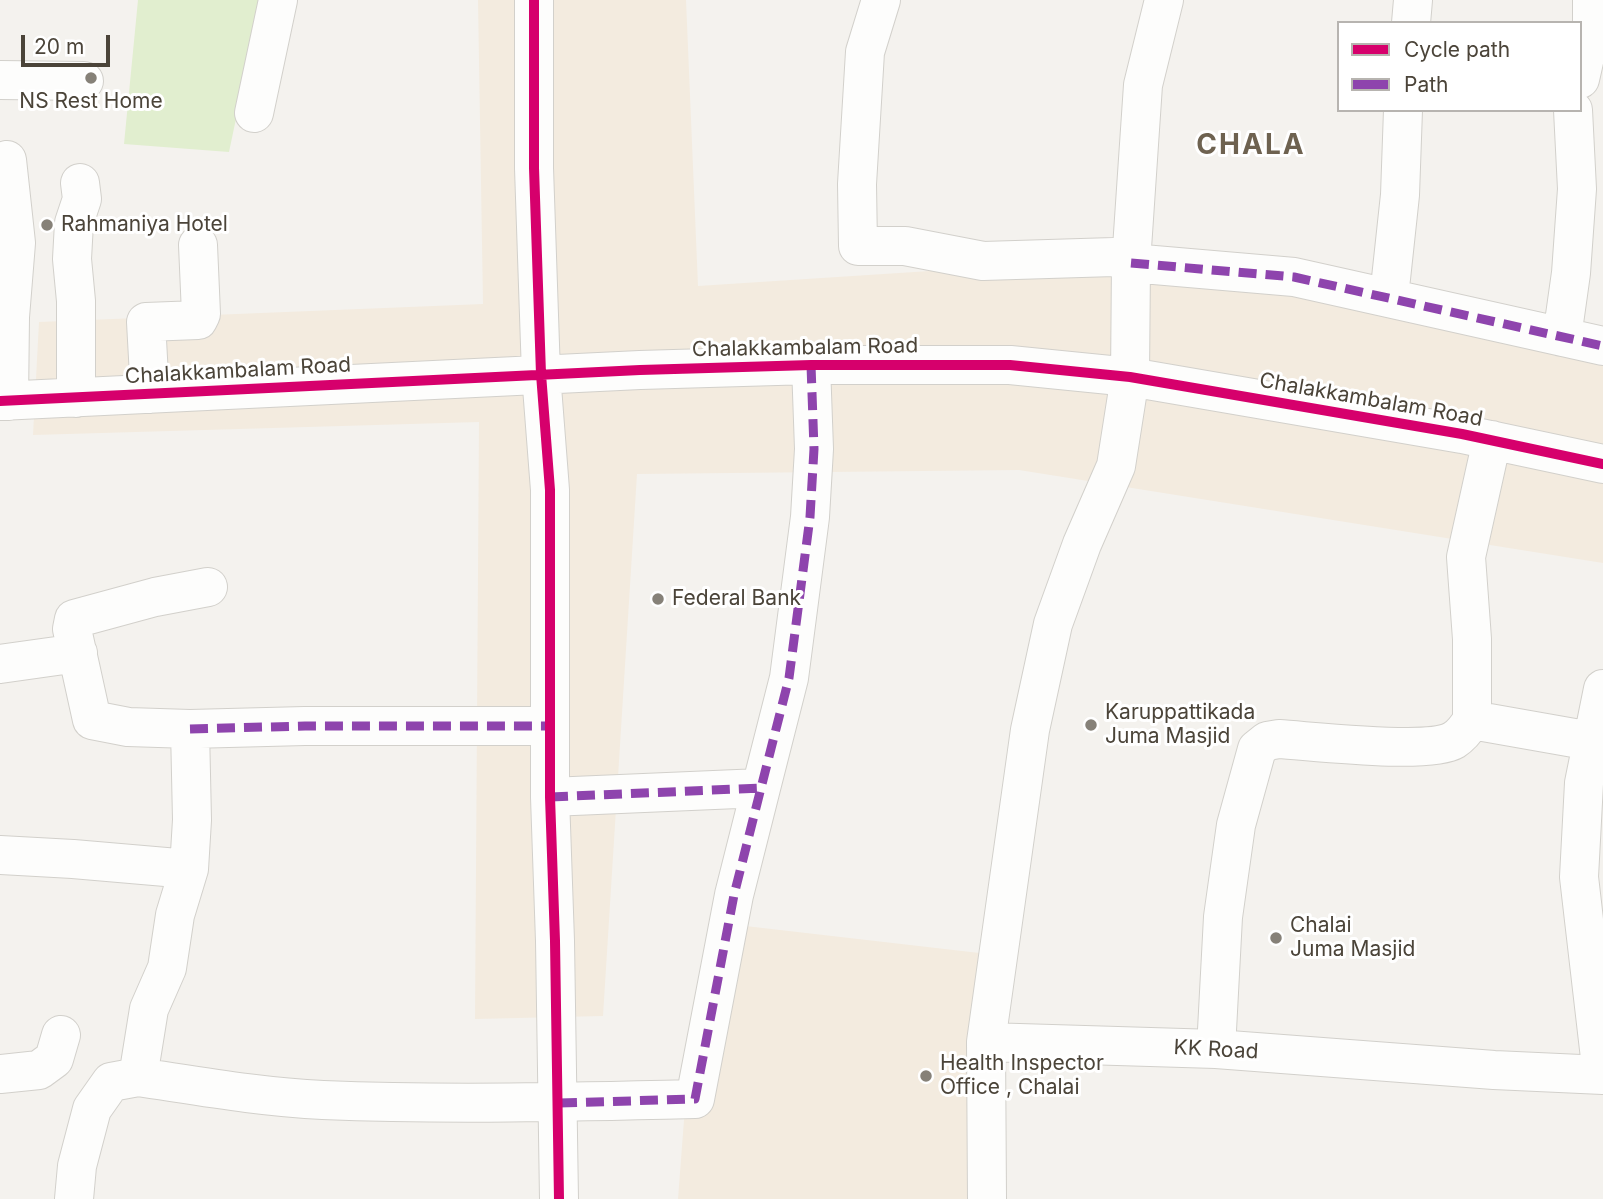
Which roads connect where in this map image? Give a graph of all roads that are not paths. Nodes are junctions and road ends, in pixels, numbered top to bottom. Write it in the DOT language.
graph roads {
  1 [pos="278,0"];
  2 [pos="534,0"];
  3 [pos="881,0"];
  4 [pos="1164,0"];
  5 [pos="1413,0"];
  6 [pos="1592,0"];
  7 [pos="1411,21"];
  8 [pos="1582,70"];
  9 [pos="12,79"];
  10 [pos="84,81"];
  11 [pos="1403,112"];
  12 [pos="1573,112"];
  13 [pos="254,113"];
  14 [pos="7,160"];
  15 [pos="80,183"];
  16 [pos="198,245"];
  17 [pos="1131,263"];
  18 [pos="1389,297"];
  19 [pos="1562,337"];
  20 [pos="1603,346"];
  21 [pos="811,365"];
  22 [pos="541,374"];
  23 [pos="1130,377"];
  24 [pos="150,394"];
  25 [pos="76,398"];
  26 [pos="5,401"];
  27 [pos="1492,440"];
  28 [pos="1603,464"];
  29 [pos="208,587"];
  30 [pos="78,653"];
  31 [pos="0,664"];
  32 [pos="1603,689"];
  33 [pos="1472,720"];
  34 [pos="550,726"];
  35 [pos="190,729"];
  36 [pos="1591,741"];
  37 [pos="761,788"];
  38 [pos="550,797"];
  39 [pos="0,855"];
  40 [pos="189,869"];
  41 [pos="61,1035"];
  42 [pos="986,1042"];
  43 [pos="1216,1049"];
  44 [pos="0,1074"];
  45 [pos="1602,1075"];
  46 [pos="138,1077"];
  47 [pos="559,1103"];
  48 [pos="74,1199"];
  49 [pos="559,1199"];
  50 [pos="987,1199"];
  1 -- 13 [label="street"];
  2 -- 22 [label="street"];
  3 -- 17 [label="street"];
  4 -- 17 [label="street"];
  5 -- 7 [label="street"];
  6 -- 8 [label="street"];
  9 -- 10 [label="street"];
  11 -- 18 [label="street"];
  12 -- 19 [label="street"];
  14 -- 26 [label="street"];
  15 -- 25 [label="street"];
  16 -- 24 [label="street"];
  17 -- 18 [label="street"];
  17 -- 23 [label="street"];
  18 -- 19 [label="street"];
  19 -- 20 [label="street"];
  21 -- 22 [label="street, Chalakkambalam Road"];
  21 -- 23 [label="street, Chalakkambalam Road"];
  21 -- 37 [label="street"];
  22 -- 24 [label="street, Chalakkambalam Road"];
  22 -- 34 [label="street"];
  23 -- 27 [label="street, Chalakkambalam Road"];
  23 -- 42 [label="street"];
  24 -- 25 [label="street, Chalakkambalam Road"];
  25 -- 26 [label="street, Chalakkambalam Road"];
  27 -- 28 [label="street, Chalakkambalam Road"];
  27 -- 33 [label="street"];
  29 -- 30 [label="street"];
  30 -- 31 [label="street"];
  30 -- 35 [label="street"];
  32 -- 36 [label="street"];
  33 -- 36 [label="street"];
  33 -- 43 [label="street"];
  34 -- 35 [label="street"];
  34 -- 38 [label="street"];
  35 -- 40 [label="street"];
  36 -- 45 [label="street"];
  37 -- 38 [label="street"];
  37 -- 47 [label="street"];
  38 -- 47 [label="street"];
  39 -- 40 [label="street"];
  40 -- 46 [label="street"];
  41 -- 44 [label="street"];
  42 -- 43 [label="street, KK Road"];
  42 -- 50 [label="street"];
  43 -- 45 [label="street, KK Road"];
  46 -- 47 [label="street"];
  46 -- 48 [label="street"];
  47 -- 49 [label="street"];
}
